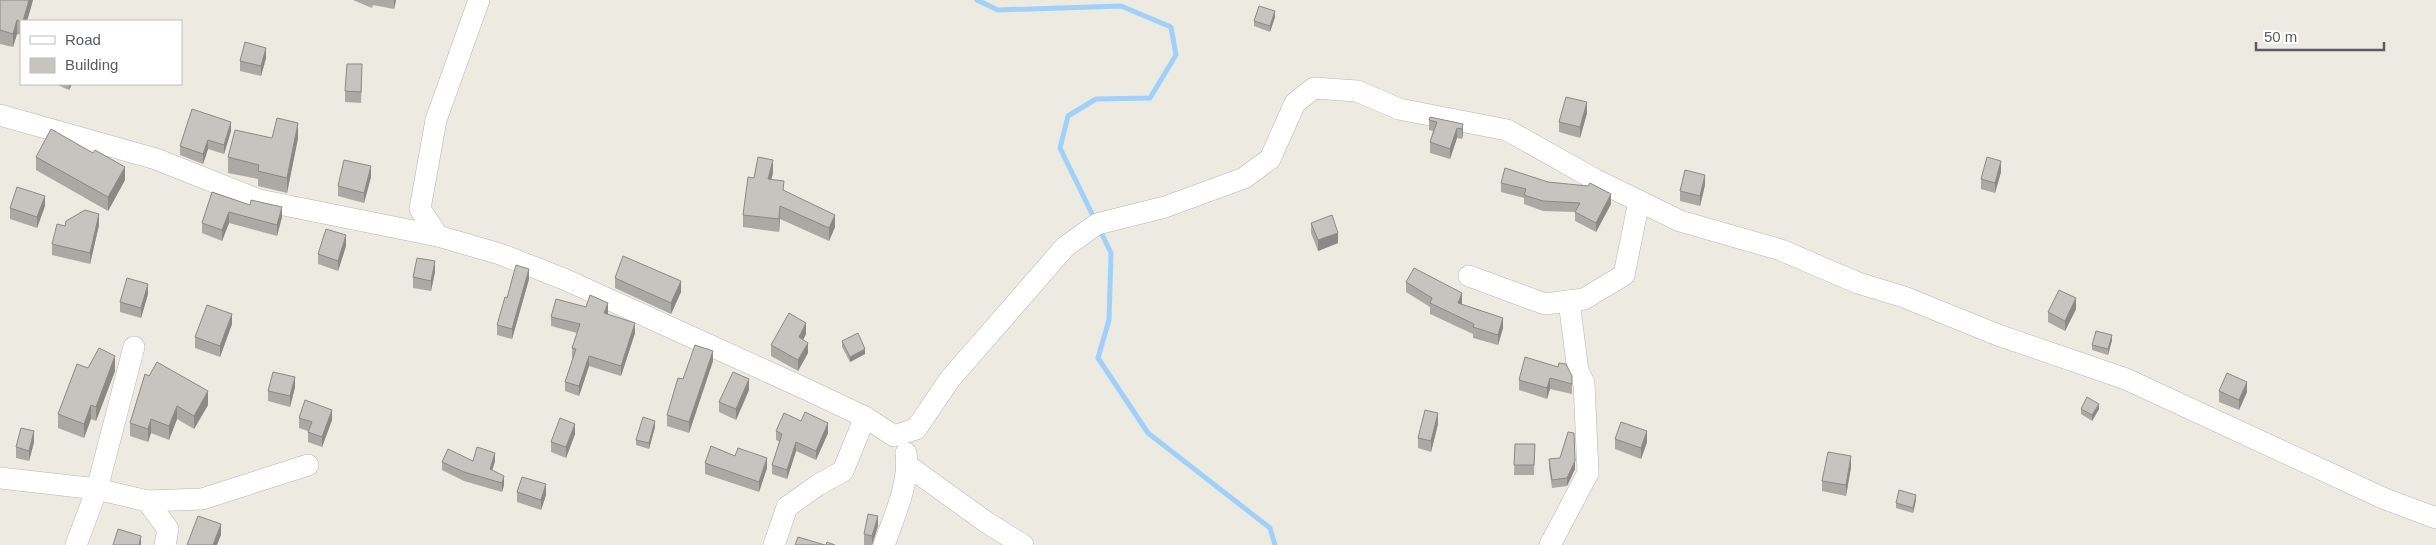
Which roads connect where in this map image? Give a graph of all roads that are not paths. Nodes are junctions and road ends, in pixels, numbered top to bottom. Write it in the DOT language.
graph roads {
  1 [pos="479,0"];
  2 [pos="0,115"];
  3 [pos="1639,201"];
  4 [pos="438,236"];
  5 [pos="1469,276"];
  6 [pos="1569,301"];
  7 [pos="134,347"];
  8 [pos="865,417"];
  9 [pos="903,433"];
  10 [pos="907,464"];
  11 [pos="308,465"];
  12 [pos="0,478"];
  13 [pos="97,489"];
  14 [pos="148,501"];
  15 [pos="2436,518"];
  16 [pos="76,545"];
  17 [pos="165,545"];
  18 [pos="774,545"];
  19 [pos="884,545"];
  20 [pos="1023,545"];
  21 [pos="1550,545"];
  1 -- 4 [label="street"];
  2 -- 4 [label="street"];
  3 -- 6 [label="street"];
  3 -- 9 [label="street"];
  3 -- 15 [label="street"];
  4 -- 8 [label="street"];
  5 -- 6 [label="street"];
  6 -- 21 [label="street"];
  7 -- 13 [label="street"];
  8 -- 9 [label="street"];
  8 -- 18 [label="street"];
  9 -- 10 [label="street"];
  10 -- 19 [label="street"];
  10 -- 20 [label="street"];
  11 -- 14 [label="street"];
  12 -- 13 [label="street"];
  13 -- 14 [label="street"];
  13 -- 16 [label="street"];
  14 -- 17 [label="street"];
}
